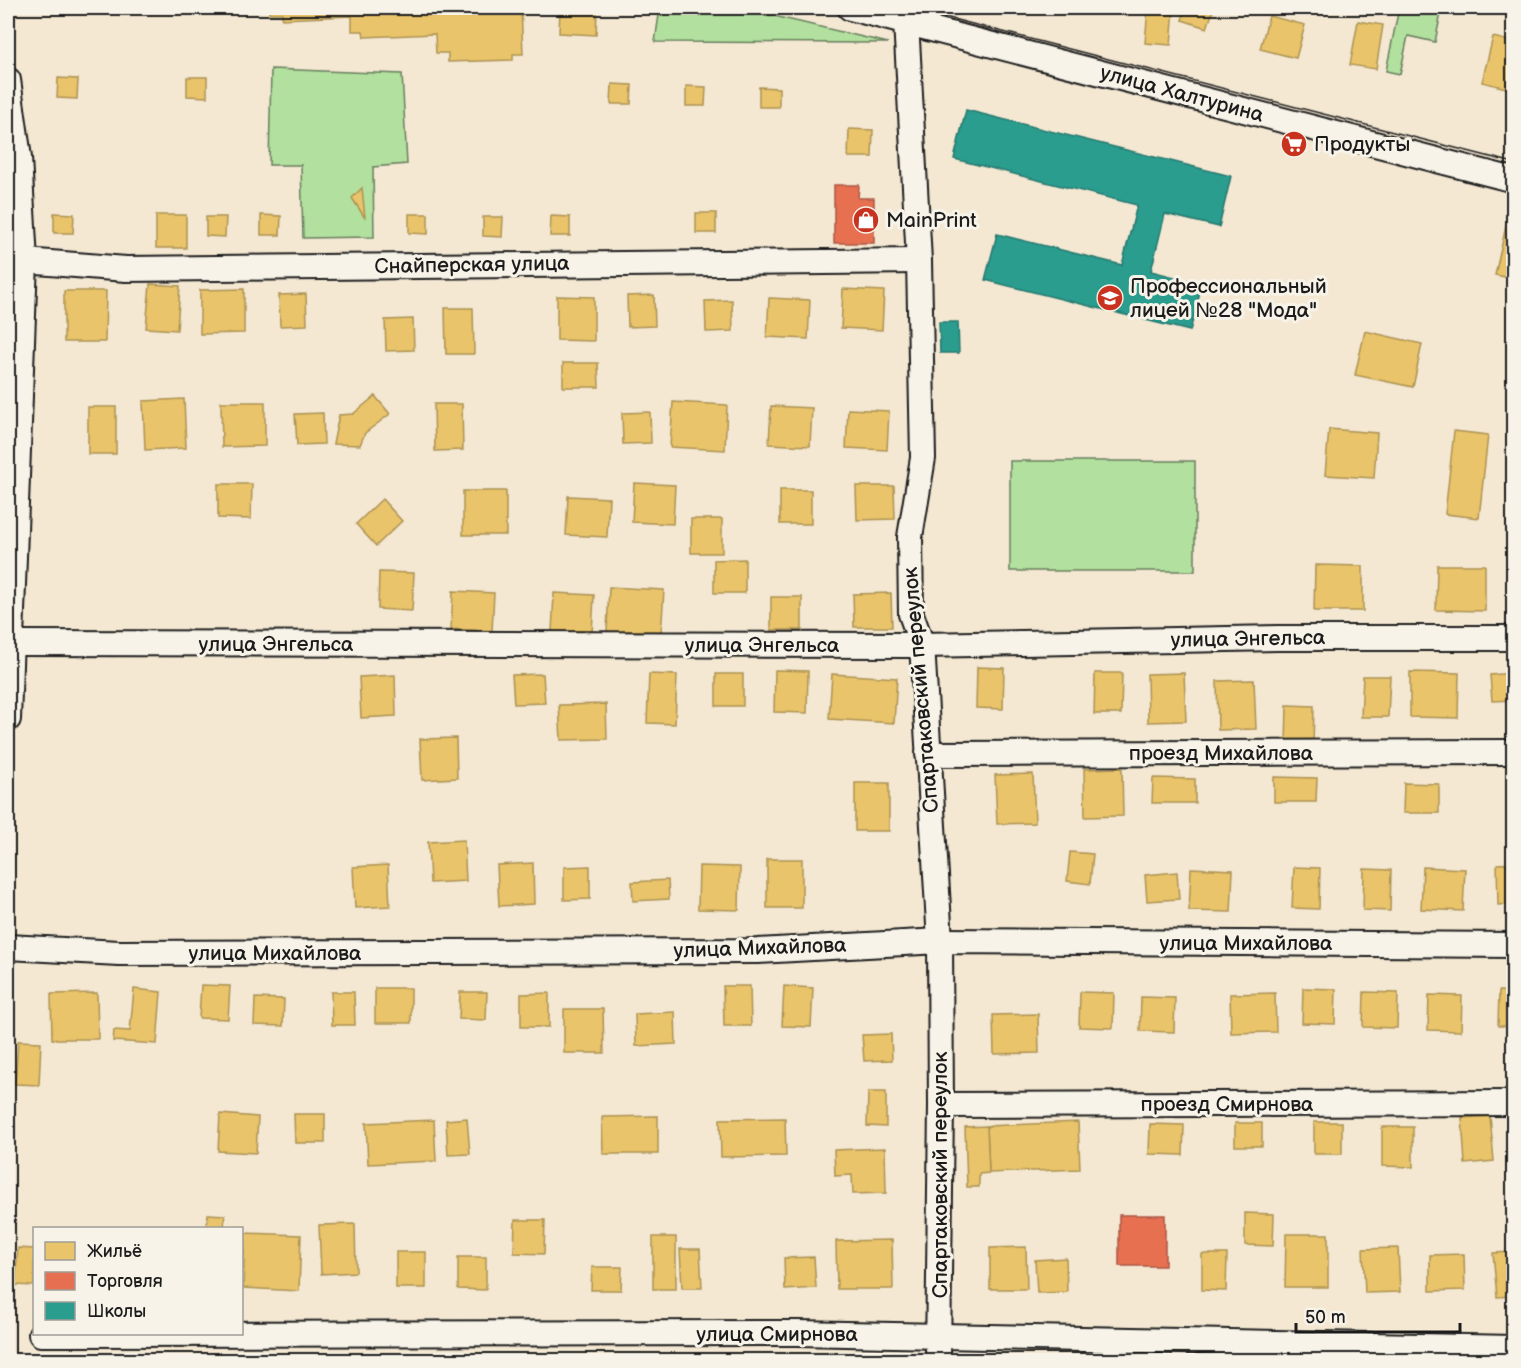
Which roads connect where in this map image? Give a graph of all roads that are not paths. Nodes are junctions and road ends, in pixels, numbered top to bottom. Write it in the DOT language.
graph roads {
  1 [pos="850,8"];
  2 [pos="906,21"];
  3 [pos="8,80"];
  4 [pos="1514,180"];
  5 [pos="25,261"];
  6 [pos="919,261"];
  7 [pos="1514,638"];
  8 [pos="11,643"];
  9 [pos="922,645"];
  10 [pos="8,719"];
  11 [pos="1514,752"];
  12 [pos="928,754"];
  13 [pos="940,941"];
  14 [pos="1514,945"];
  15 [pos="8,947"];
  16 [pos="1514,1103"];
  17 [pos="941,1105"];
  18 [pos="243,1334"];
  19 [pos="938,1336"];
  20 [pos="1514,1348"];
  21 [pos="938,1360"];
  1 -- 2 [label="street, улица Халтурина"];
  2 -- 4 [label="street, улица Халтурина"];
  2 -- 6 [label="street, Спартаковский переулок"];
  3 -- 5 [label="street"];
  5 -- 6 [label="street, Снайперская улица"];
  5 -- 8 [label="street"];
  6 -- 9 [label="street, Спартаковский переулок"];
  7 -- 9 [label="street, улица Энгельса"];
  8 -- 9 [label="street, улица Энгельса"];
  8 -- 10 [label="street"];
  9 -- 12 [label="street, Спартаковский переулок"];
  11 -- 12 [label="street, проезд Михайлова"];
  12 -- 13 [label="street, Спартаковский переулок"];
  13 -- 14 [label="street, улица Михайлова"];
  13 -- 15 [label="street, улица Михайлова"];
  13 -- 17 [label="street, Спартаковский переулок"];
  16 -- 17 [label="street, проезд Смирнова"];
  17 -- 19 [label="street, Спартаковский переулок"];
  18 -- 19 [label="street, улица Смирнова"];
  19 -- 20 [label="street, улица Смирнова"];
  19 -- 21 [label="street, Спартаковский переулок"];
}
